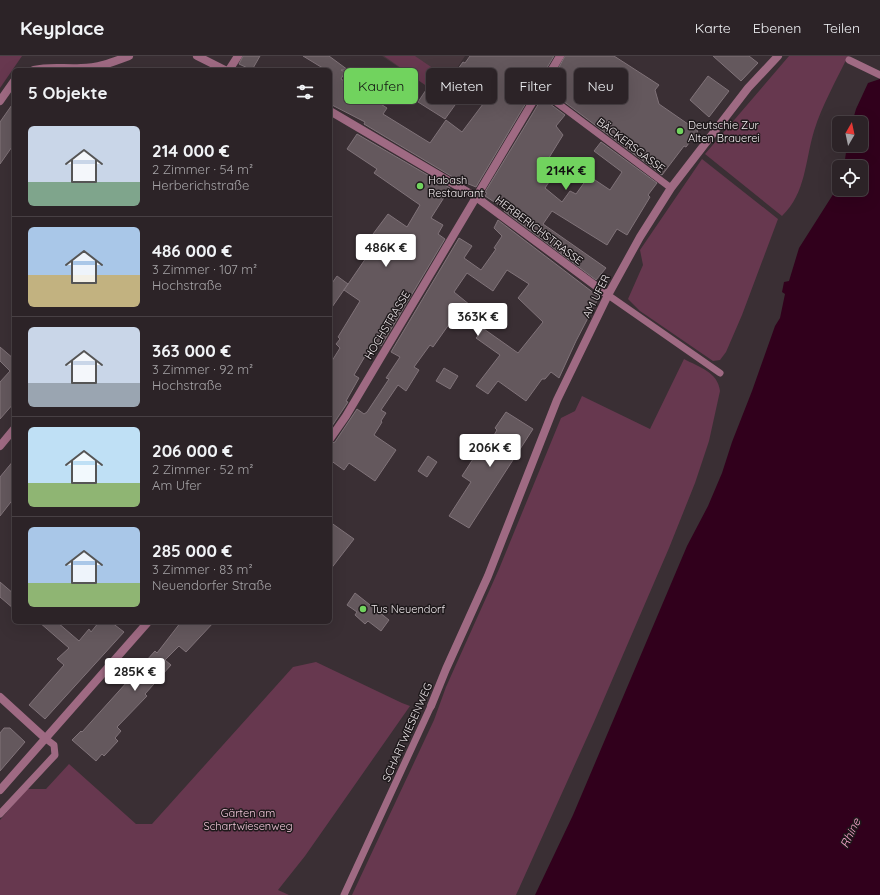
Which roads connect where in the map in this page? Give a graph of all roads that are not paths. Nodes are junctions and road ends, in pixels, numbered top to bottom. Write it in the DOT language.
graph roads {
  1 [pos="129,56"];
  2 [pos="197,56"];
  3 [pos="238,56"];
  4 [pos="560,56"];
  5 [pos="778,56"];
  6 [pos="848,60"];
  7 [pos="49,68"];
  8 [pos="80,68"];
  9 [pos="80,68"];
  10 [pos="221,68"];
  11 [pos="230,68"];
  12 [pos="553,68"];
  13 [pos="880,75"];
  14 [pos="12,84"];
  15 [pos="0,101"];
  16 [pos="532,104"];
  17 [pos="559,104"];
  18 [pos="332,112"];
  19 [pos="671,188"];
  20 [pos="476,197"];
  21 [pos="608,295"];
  22 [pos="720,373"];
  23 [pos="12,431"];
  24 [pos="332,436"];
  25 [pos="0,446"];
  26 [pos="488,576"];
  27 [pos="146,624"];
  28 [pos="0,697"];
  29 [pos="429,707"];
  30 [pos="46,739"];
  31 [pos="0,790"];
  32 [pos="0,814"];
  33 [pos="344,895"];
  1 -- 8 [label="street"];
  2 -- 10 [label="street"];
  3 -- 11 [label="street"];
  4 -- 12 [label="street, HOCHSTRASSE"];
  5 -- 19 [label="street, AM UFER"];
  6 -- 13 [label="lane"];
  7 -- 9 [label="street"];
  14 -- 15 [label="street"];
  16 -- 20 [label="street, HOCHSTRASSE"];
  17 -- 19 [label="lane, BÄCKERSGASSE"];
  18 -- 20 [label="street, HERBERICHSTRASSE"];
  19 -- 21 [label="street, AM UFER"];
  20 -- 21 [label="street, HERBERICHSTRASSE"];
  20 -- 24 [label="street, HOCHSTRASSE"];
  21 -- 22 [label="lane"];
  21 -- 26 [label="street, AM UFER"];
  23 -- 25 [label="street"];
  26 -- 29 [label="street, SCHARTWIESENWEG"];
  27 -- 30 [label="street"];
  28 -- 30 [label="street"];
  29 -- 33 [label="lane, SCHARTWIESENWEG"];
  30 -- 31 [label="street"];
  30 -- 32 [label="lane"];
}
